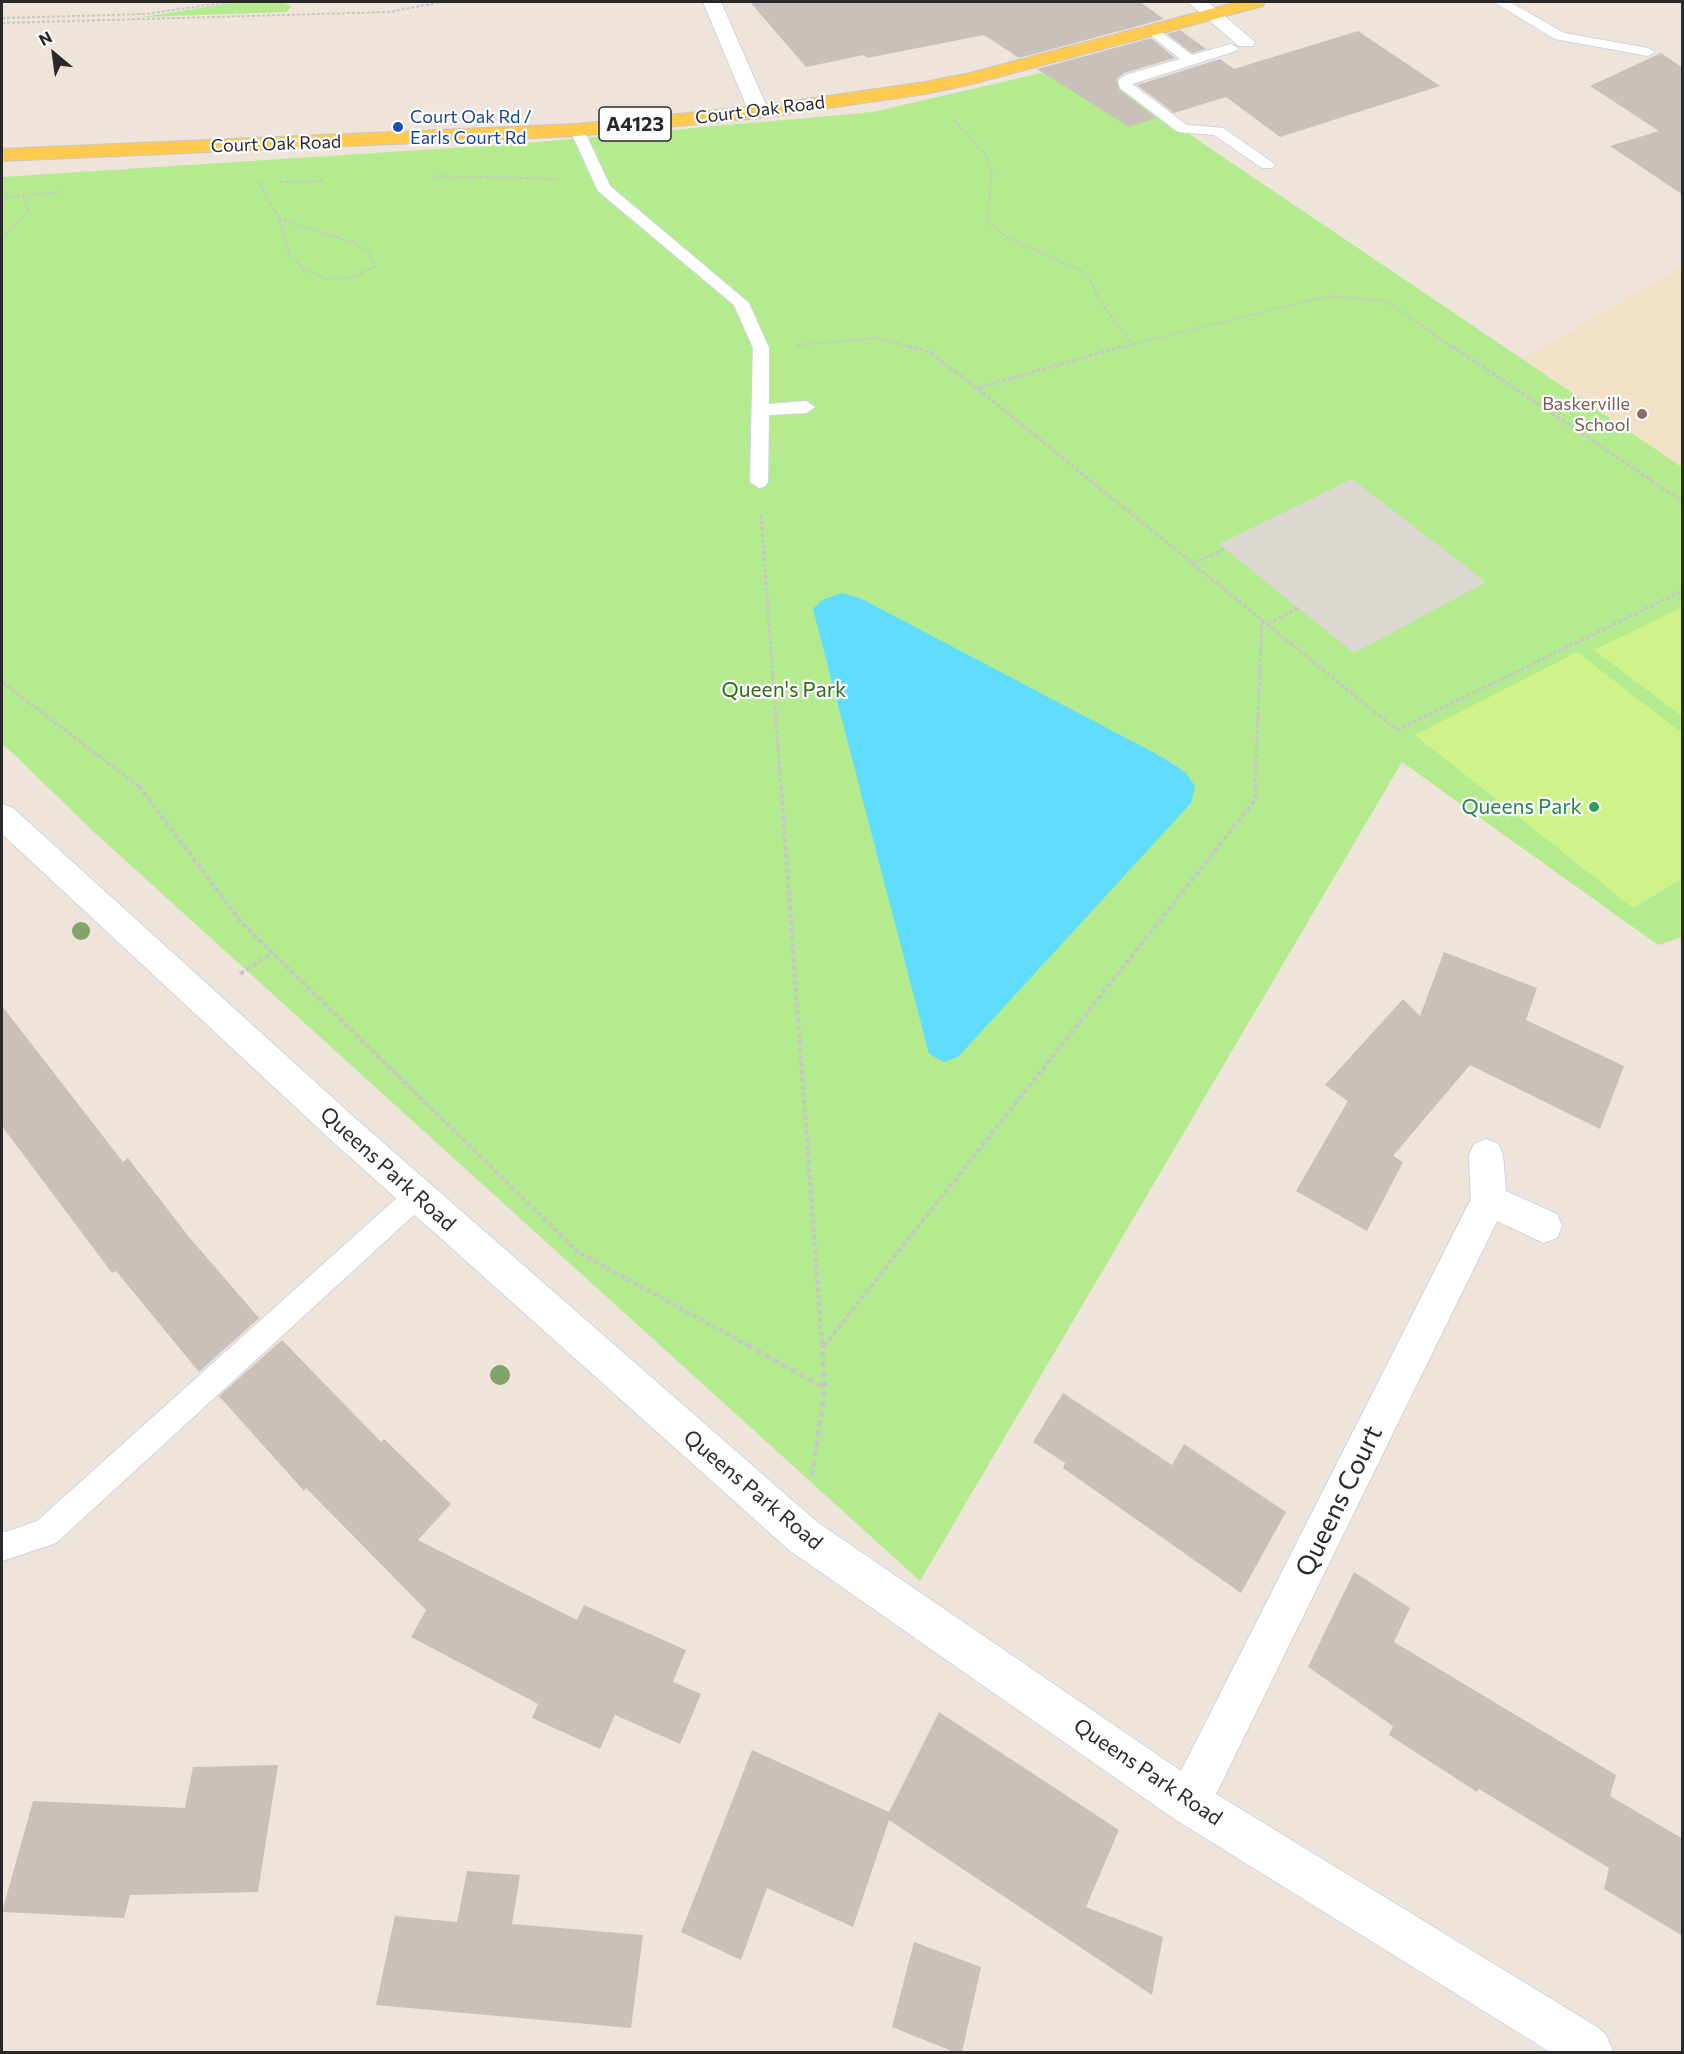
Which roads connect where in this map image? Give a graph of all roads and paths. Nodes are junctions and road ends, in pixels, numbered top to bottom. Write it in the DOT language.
graph roads {
  1 [pos="229,2"];
  2 [pos="442,2"];
  3 [pos="712,2"];
  4 [pos="1256,2"];
  5 [pos="1501,2"];
  6 [pos="1205,8"];
  7 [pos="2,18"];
  8 [pos="2,23"];
  9 [pos="1153,30"];
  10 [pos="1239,45"];
  11 [pos="1648,52"];
  12 [pos="1190,60"];
  13 [pos="925,88"];
  14 [pos="759,112"];
  15 [pos="577,130"];
  16 [pos="2,155"];
  17 [pos="1268,165"];
  18 [pos="258,180"];
  19 [pos="23,196"];
  20 [pos="279,219"];
  21 [pos="2,238"];
  22 [pos="1132,344"];
  23 [pos="761,348"];
  24 [pos="977,388"];
  25 [pos="806,407"];
  26 [pos="760,410"];
  27 [pos="759,482"];
  28 [pos="1683,501"];
  29 [pos="1225,549"];
  30 [pos="1193,563"];
  31 [pos="1683,591"];
  32 [pos="1299,608"];
  33 [pos="1262,619"];
  34 [pos="1268,624"];
  35 [pos="2,682"];
  36 [pos="2,816"];
  37 [pos="1486,1155"];
  38 [pos="418,1195"];
  39 [pos="1489,1200"];
  40 [pos="1544,1226"];
  41 [pos="822,1348"];
  42 [pos="825,1388"];
  43 [pos="802,1536"];
  44 [pos="2,1545"];
  45 [pos="1190,1802"];
  46 [pos="1589,2052"];
  1 -- 7 [label="path"];
  2 -- 8 [label="path"];
  3 -- 14 [label="street"];
  4 -- 6 [label="main road, Court Oak Road / A4123"];
  5 -- 11 [label="lane"];
  6 -- 9 [label="main road, Court Oak Road / A4123"];
  6 -- 10 [label="street"];
  9 -- 12 [label="lane"];
  9 -- 13 [label="main road, Court Oak Road / A4123"];
  10 -- 12 [label="lane"];
  12 -- 17 [label="lane"];
  13 -- 14 [label="main road, Court Oak Road / A4123"];
  13 -- 22 [label="path"];
  14 -- 15 [label="main road, Court Oak Road / A4123"];
  15 -- 16 [label="main road, Court Oak Road / A4123"];
  15 -- 23 [label="lane"];
  18 -- 20 [label="path"];
  19 -- 21 [label="path"];
  20 -- 20 [label="path"];
  22 -- 24 [label="path"];
  22 -- 28 [label="path"];
  23 -- 24 [label="path"];
  23 -- 26 [label="lane"];
  24 -- 30 [label="path"];
  25 -- 26 [label="lane"];
  26 -- 27 [label="lane"];
  27 -- 41 [label="path"];
  29 -- 30 [label="path"];
  30 -- 33 [label="path"];
  31 -- 34 [label="path"];
  32 -- 34 [label="path"];
  33 -- 34 [label="path"];
  33 -- 41 [label="path"];
  35 -- 42 [label="path"];
  36 -- 38 [label="street, Queens Park Road"];
  37 -- 39 [label="street"];
  38 -- 43 [label="street, Queens Park Road"];
  38 -- 44 [label="lane"];
  39 -- 40 [label="street"];
  39 -- 45 [label="street, Queens Court"];
  41 -- 42 [label="path"];
  42 -- 43 [label="path"];
  43 -- 45 [label="street, Queens Park Road"];
  45 -- 46 [label="street, Queens Park Road"];
}
